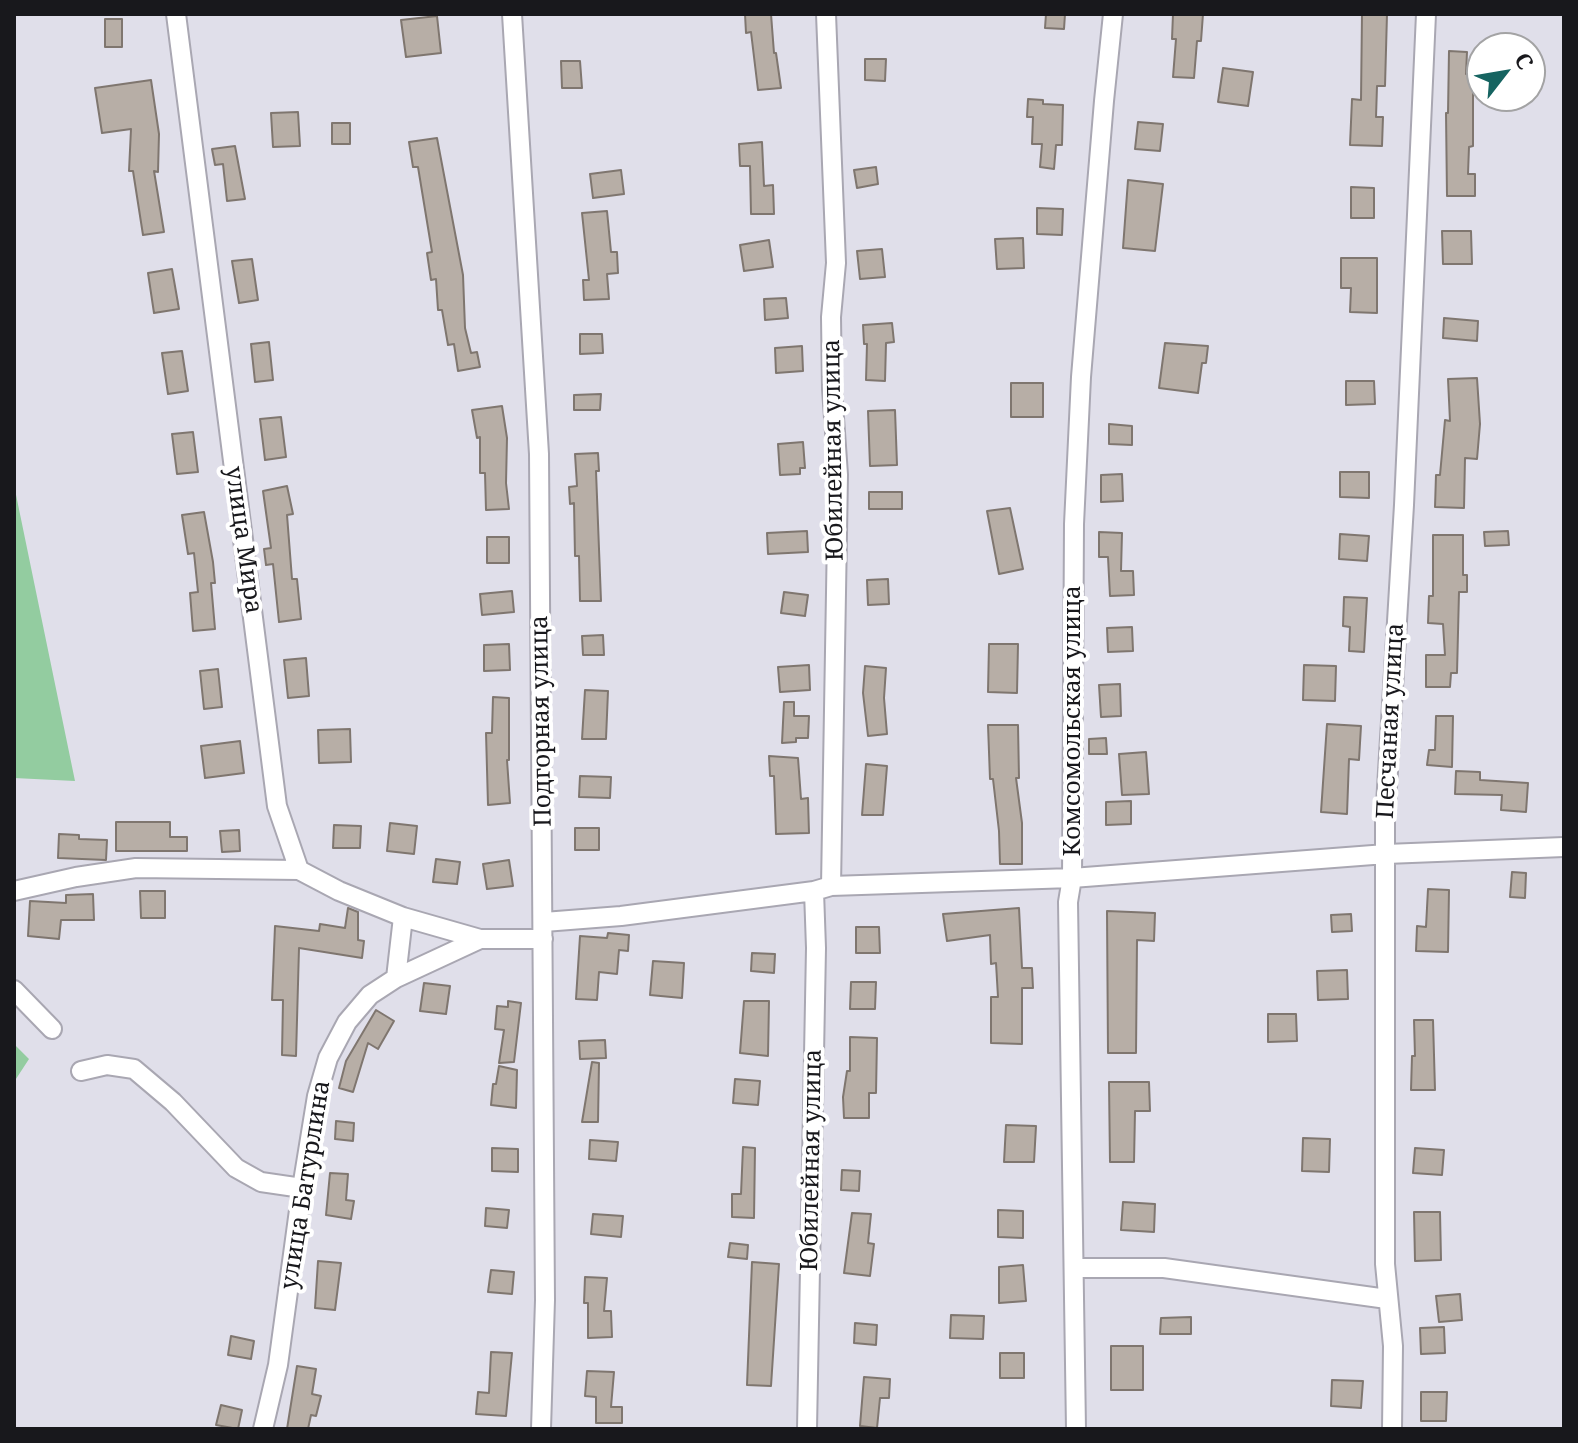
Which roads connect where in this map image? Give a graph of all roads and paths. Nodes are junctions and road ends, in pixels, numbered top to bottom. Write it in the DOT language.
graph roads {
  1 [pos="176,14"];
  2 [pos="512,14"];
  3 [pos="826,14"];
  4 [pos="1113,14"];
  5 [pos="1426,14"];
  6 [pos="1564,847"];
  7 [pos="1386,854"];
  8 [pos="299,870"];
  9 [pos="1072,878"];
  10 [pos="823,888"];
  11 [pos="14,891"];
  12 [pos="403,917"];
  13 [pos="544,931"];
  14 [pos="480,939"];
  15 [pos="396,978"];
  16 [pos="14,990"];
  17 [pos="52,1029"];
  18 [pos="81,1071"];
  19 [pos="302,1188"];
  20 [pos="1075,1268"];
  21 [pos="1387,1299"];
  22 [pos="263,1429"];
  23 [pos="541,1429"];
  24 [pos="807,1429"];
  25 [pos="1076,1429"];
  26 [pos="1392,1429"];
  1 -- 8 [label="street, улица Мира"];
  2 -- 13 [label="street, Подгорная улица"];
  3 -- 10 [label="street, Юбилейная улица"];
  4 -- 9 [label="street, Комсомольская улица"];
  5 -- 7 [label="street, Песчаная улица"];
  6 -- 7 [label="street, улица Батурлина"];
  7 -- 9 [label="street, улица Батурлина"];
  7 -- 21 [label="street, Песчаная улица"];
  8 -- 11 [label="street"];
  8 -- 12 [label="street"];
  9 -- 10 [label="street, улица Батурлина"];
  9 -- 20 [label="street, Комсомольская улица"];
  10 -- 13 [label="street, улица Батурлина"];
  10 -- 24 [label="street, Юбилейная улица"];
  12 -- 14 [label="street"];
  12 -- 15 [label="street"];
  13 -- 14 [label="street, улица Батурлина"];
  13 -- 23 [label="street, Подгорная улица"];
  14 -- 15 [label="street, улица Батурлина"];
  15 -- 19 [label="street, улица Батурлина"];
  16 -- 17 [label="street"];
  18 -- 19 [label="street"];
  19 -- 22 [label="street, улица Батурлина"];
  20 -- 21 [label="street"];
  20 -- 25 [label="street, Комсомольская улица"];
  21 -- 26 [label="street, Песчаная улица"];
}
